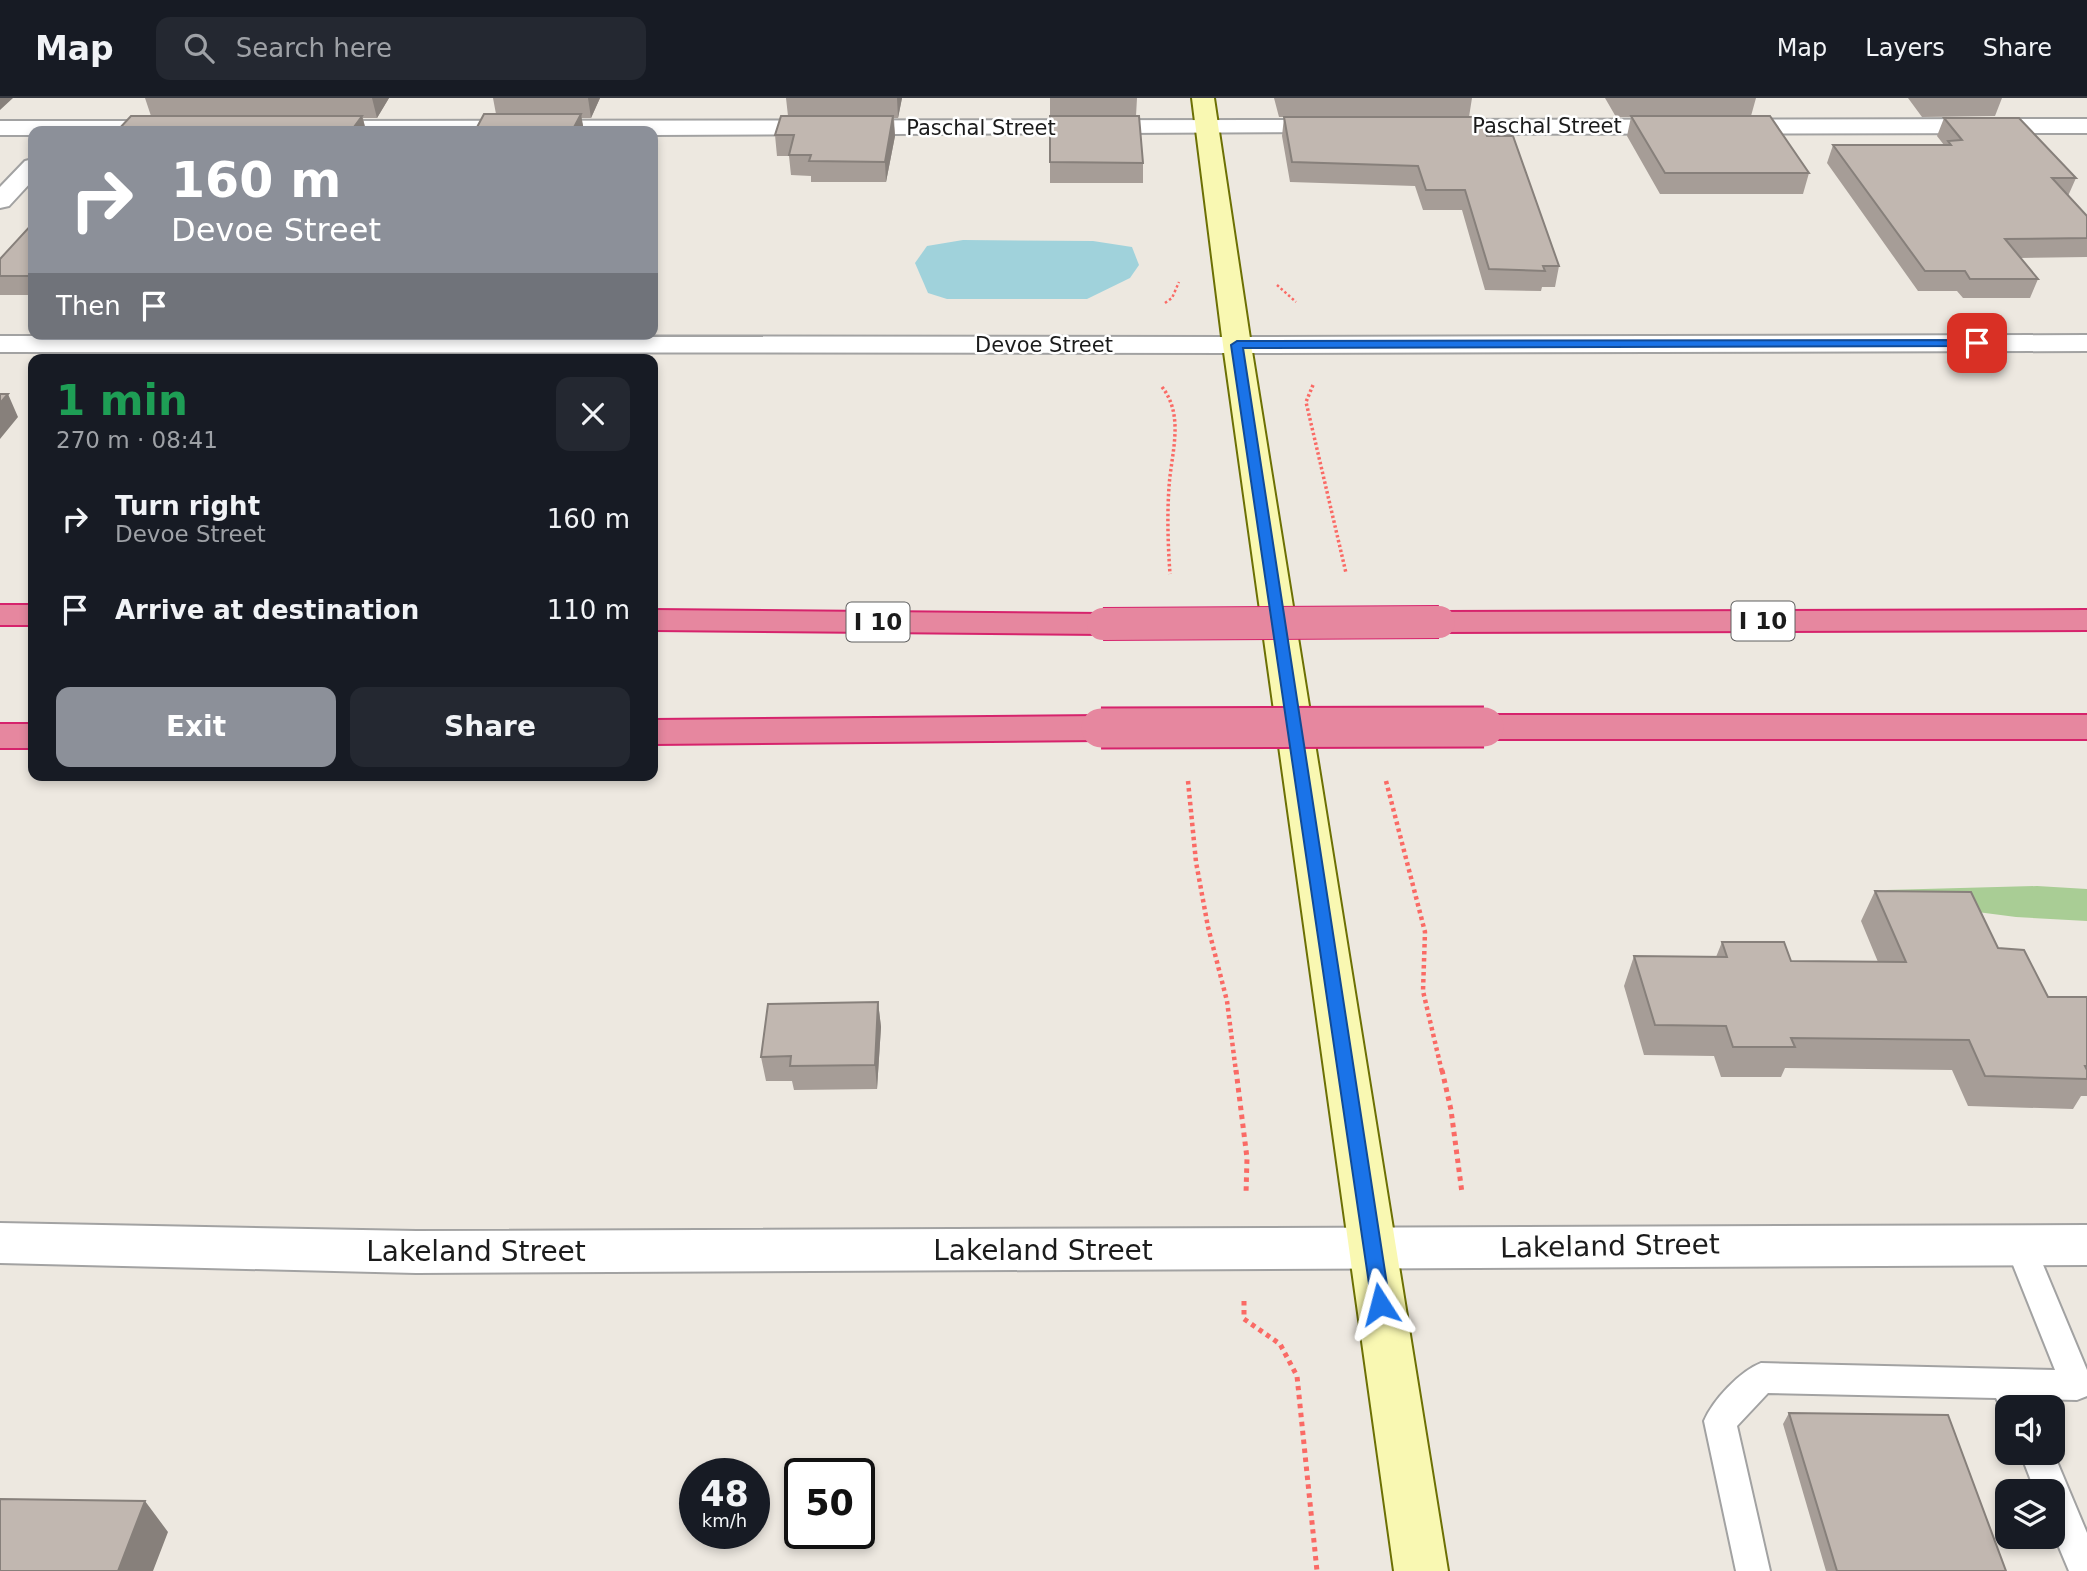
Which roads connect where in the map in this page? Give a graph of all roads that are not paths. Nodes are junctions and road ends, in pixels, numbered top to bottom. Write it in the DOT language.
graph roads {
  1 [pos="1203,98"];
  2 [pos="88,108"];
  3 [pos="72,126"];
  4 [pos="2087,126"];
  5 [pos="1359,127"];
  6 [pos="1413,127"];
  7 [pos="0,128"];
  8 [pos="658,128"];
  9 [pos="1208,128"];
  10 [pos="28,129"];
  11 [pos="28,171"];
  12 [pos="0,201"];
  13 [pos="2087,343"];
  14 [pos="0,344"];
  15 [pos="1237,345"];
  16 [pos="0,615"];
  17 [pos="28,615"];
  18 [pos="658,620"];
  19 [pos="2087,620"];
  20 [pos="2087,727"];
  21 [pos="658,732"];
  22 [pos="0,736"];
  23 [pos="28,736"];
  24 [pos="0,1242"];
  25 [pos="2020,1245"];
  26 [pos="2087,1245"];
  27 [pos="1372,1249"];
  28 [pos="2082,1385"];
  29 [pos="1997,1395"];
  30 [pos="2017,1395"];
  31 [pos="2065,1522"];
  32 [pos="1421,1571"];
  33 [pos="1753,1571"];
  34 [pos="2086,1571"];
  1 -- 9 [label="main road"];
  2 -- 3 [label="street"];
  4 -- 6 [label="street, Paschal Street"];
  5 -- 9 [label="street, Paschal Street"];
  7 -- 10 [label="street"];
  8 -- 9 [label="street, Paschal Street"];
  9 -- 15 [label="main road"];
  11 -- 12 [label="street"];
  13 -- 15 [label="street, Devoe Street"];
  14 -- 15 [label="street, Devoe Street"];
  15 -- 27 [label="main road"];
  16 -- 17 [label="highway"];
  18 -- 19 [label="highway, I 10, bridge"];
  20 -- 21 [label="highway, bridge"];
  22 -- 23 [label="highway"];
  24 -- 27 [label="street, Lakeland Street"];
  25 -- 26 [label="street, Lakeland Street"];
  25 -- 27 [label="street, Lakeland Street"];
  25 -- 28 [label="lane"];
  27 -- 32 [label="main road"];
  28 -- 30 [label="lane"];
  29 -- 33 [label="lane"];
  31 -- 34 [label="lane"];
}
